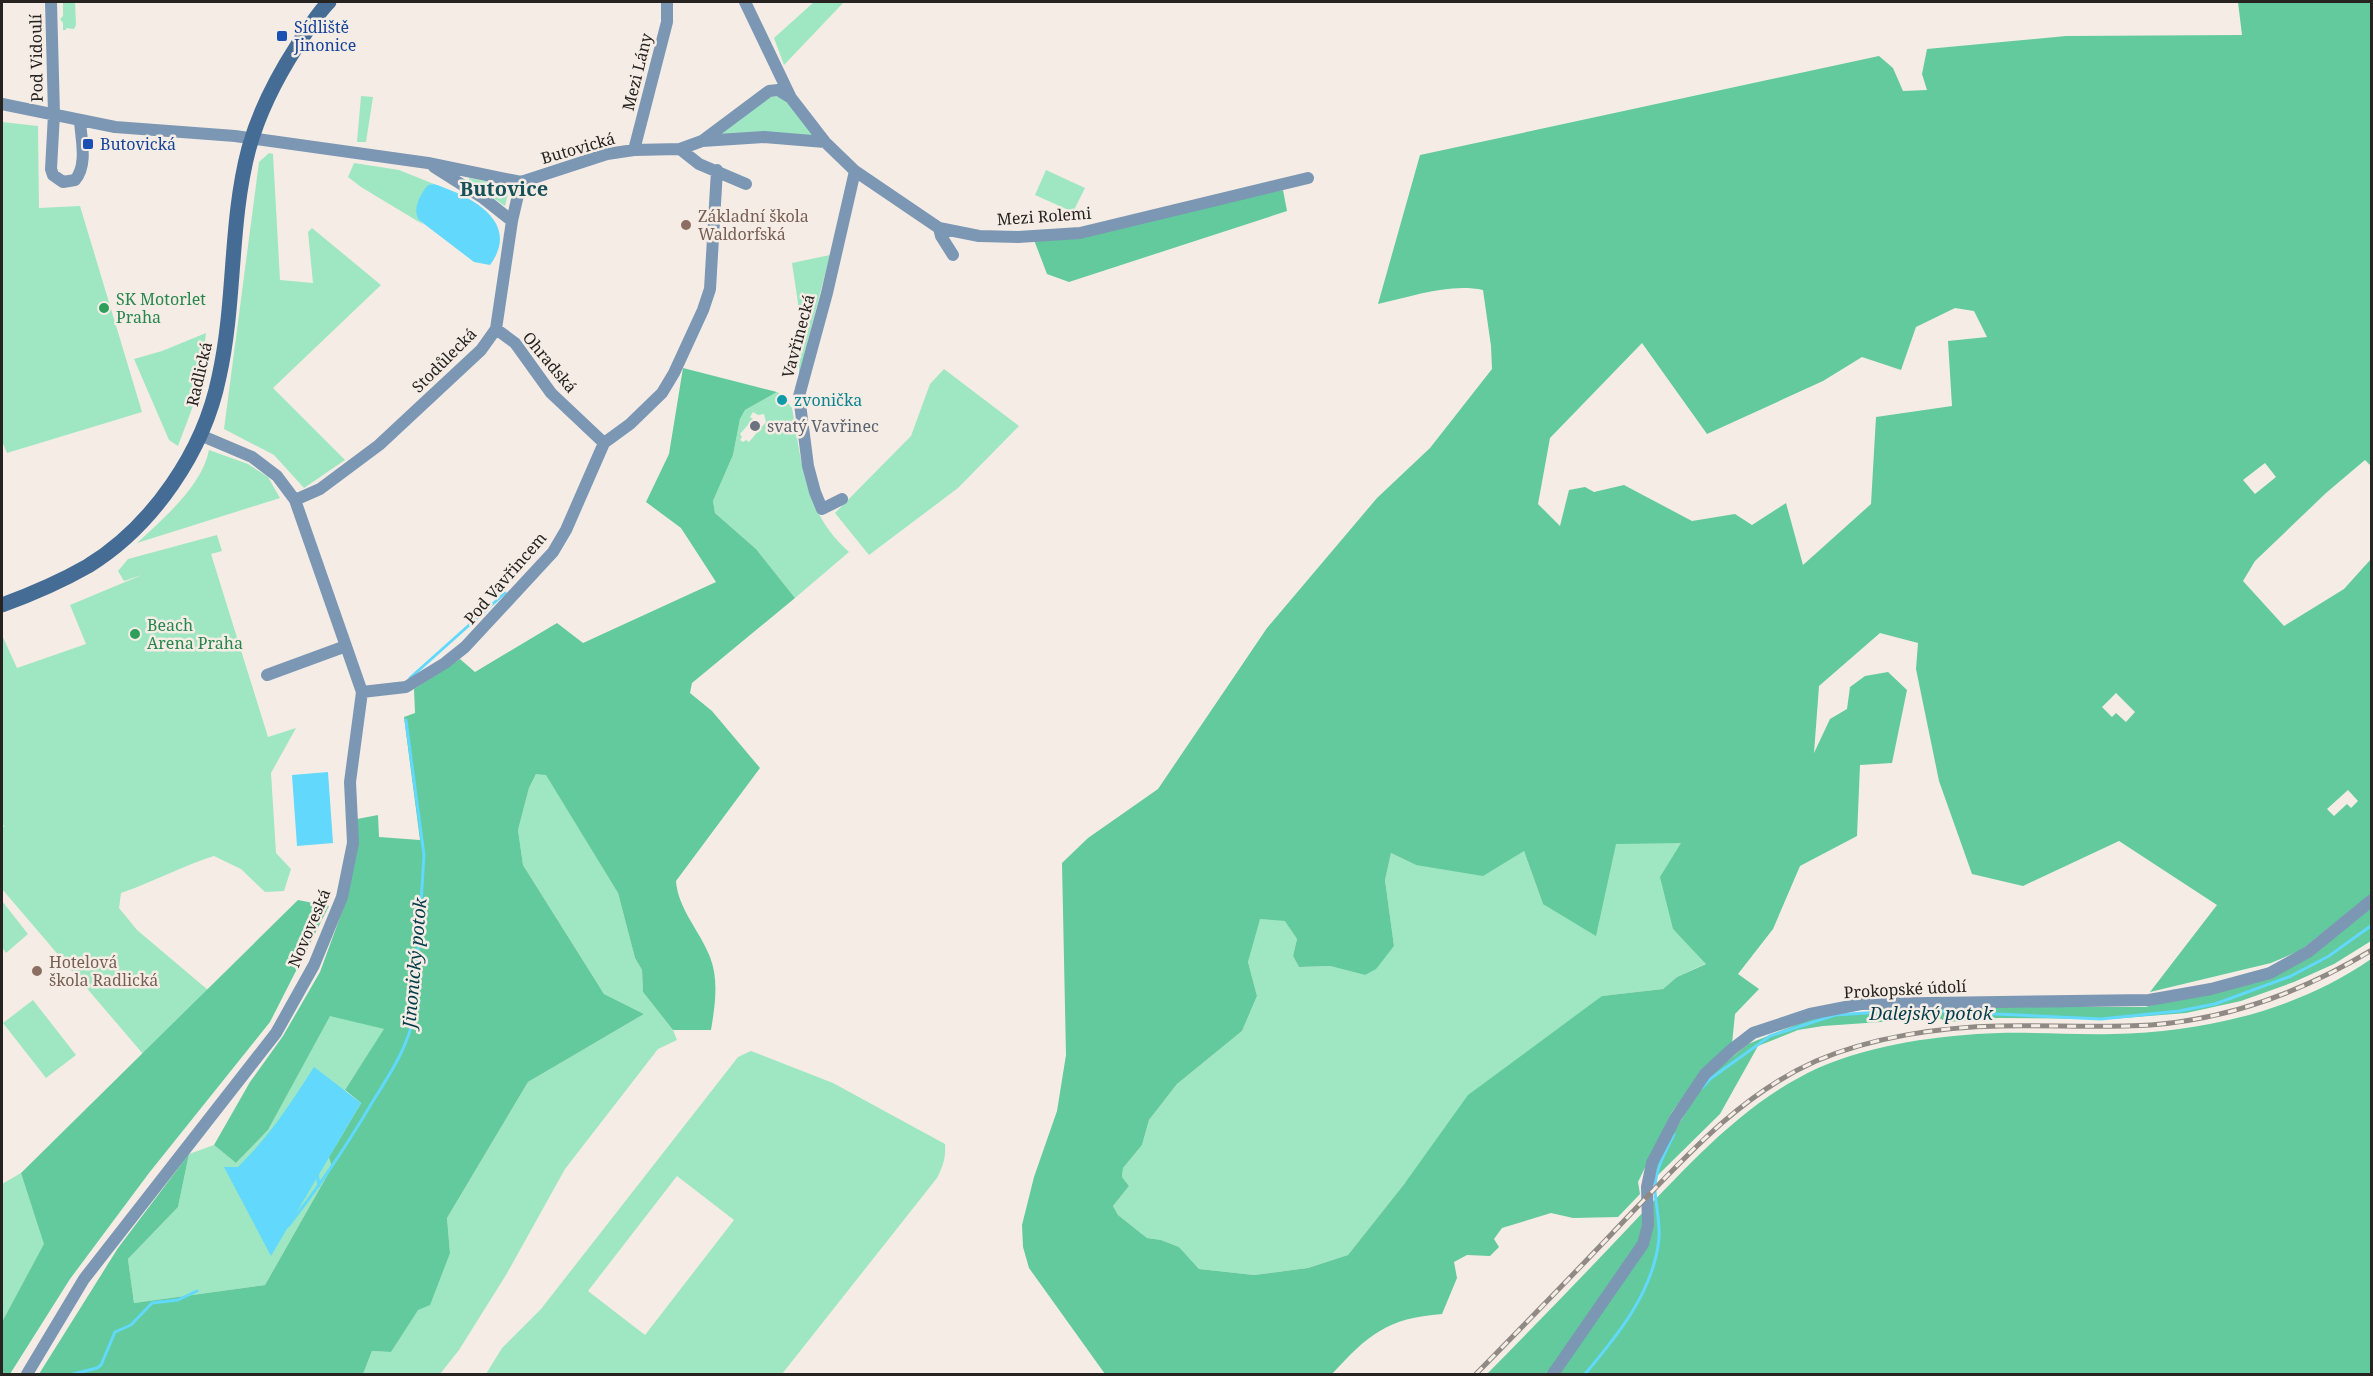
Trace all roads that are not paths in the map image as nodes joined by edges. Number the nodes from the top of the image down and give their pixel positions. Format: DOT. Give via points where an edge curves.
graph roads {
  1 [pos="51,2"];
  2 [pos="329,2"];
  3 [pos="667,2"];
  4 [pos="745,2"];
  5 [pos="791,98"];
  6 [pos="2,104"];
  7 [pos="54,114"];
  8 [pos="80,121"];
  9 [pos="252,139"];
  10 [pos="702,141"];
  11 [pos="825,142"];
  12 [pos="680,149"];
  13 [pos="634,150"];
  14 [pos="428,163"];
  15 [pos="717,170"];
  16 [pos="855,171"];
  17 [pos="1308,178"];
  18 [pos="521,182"];
  19 [pos="746,184"];
  20 [pos="512,221"];
  21 [pos="939,228"];
  22 [pos="953,255"];
  23 [pos="496,329"];
  24 [pos="200,435"];
  25 [pos="604,443"];
  26 [pos="842,499"];
  27 [pos="295,500"];
  28 [pos="2,605"];
  29 [pos="346,646"];
  30 [pos="267,675"];
  31 [pos="362,692"];
  32 [pos="2372,900"];
  33 [pos="27,1374"];
  34 [pos="1553,1374"];
  1 -- 7 [label="street, Pod Vidoulí"];
  2 -- 9 [label="main road, Radlická" via="287,61"];
  3 -- 13 [label="street, Mezi Lány" via="667,22"];
  4 -- 5 [label="street, Mezi Rolemi"];
  5 -- 10 [label="street, Butovická" via="778,90 769,92"];
  5 -- 11 [label="street, Mezi Rolemi"];
  6 -- 7 [label="street"];
  7 -- 8 [label="street"];
  7 -- 8 [label="street" via="51,169 63,182 75,180 80,172"];
  8 -- 9 [label="street"];
  9 -- 14 [label="street"];
  9 -- 24 [label="main road, Radlická" via="239,202 223,357 215,395"];
  10 -- 11 [label="street" via="764,137"];
  10 -- 12 [label="street, Butovická"];
  11 -- 16 [label="street, Mezi Rolemi"];
  12 -- 13 [label="street, Butovická"];
  12 -- 15 [label="street" via="699,164"];
  13 -- 18 [label="street, Butovická" via="584,160"];
  14 -- 18 [label="street"];
  14 -- 20 [label="street"];
  15 -- 19 [label="street"];
  15 -- 25 [label="street" via="712,276 703,310 662,393"];
  16 -- 21 [label="street, Mezi Rolemi"];
  16 -- 26 [label="street, Vavřinecká" via="799,396 808,466 822,509"];
  17 -- 21 [label="street, Mezi Rolemi" via="1080,233 979,236"];
  18 -- 20 [label="street, Stodůlecká"];
  20 -- 23 [label="street, Stodůlecká"];
  21 -- 22 [label="street"];
  23 -- 25 [label="street, Ohradská" via="515,343 551,393"];
  23 -- 27 [label="street, Stodůlecká" via="481,350 379,445 320,489"];
  24 -- 27 [label="street, Novoveská" via="252,457 277,476"];
  24 -- 28 [label="main road, Radlická" via="161,499 133,530 64,579"];
  25 -- 31 [label="street, Pod Vavřincem" via="553,552 465,647 406,687"];
  27 -- 29 [label="street, Novoveská"];
  29 -- 30 [label="street"];
  29 -- 31 [label="street, Novoveská"];
  31 -- 33 [label="street, Novoveská" via="350,782 353,843 342,897 314,965 276,1033 84,1280"];
  32 -- 34 [label="street, Prokopské údolí" via="2308,952 2270,973 2211,989 2149,1000 1861,1004 1810,1014 1753,1033 1705,1074 1676,1117 1652,1163 1643,1244"];
}
